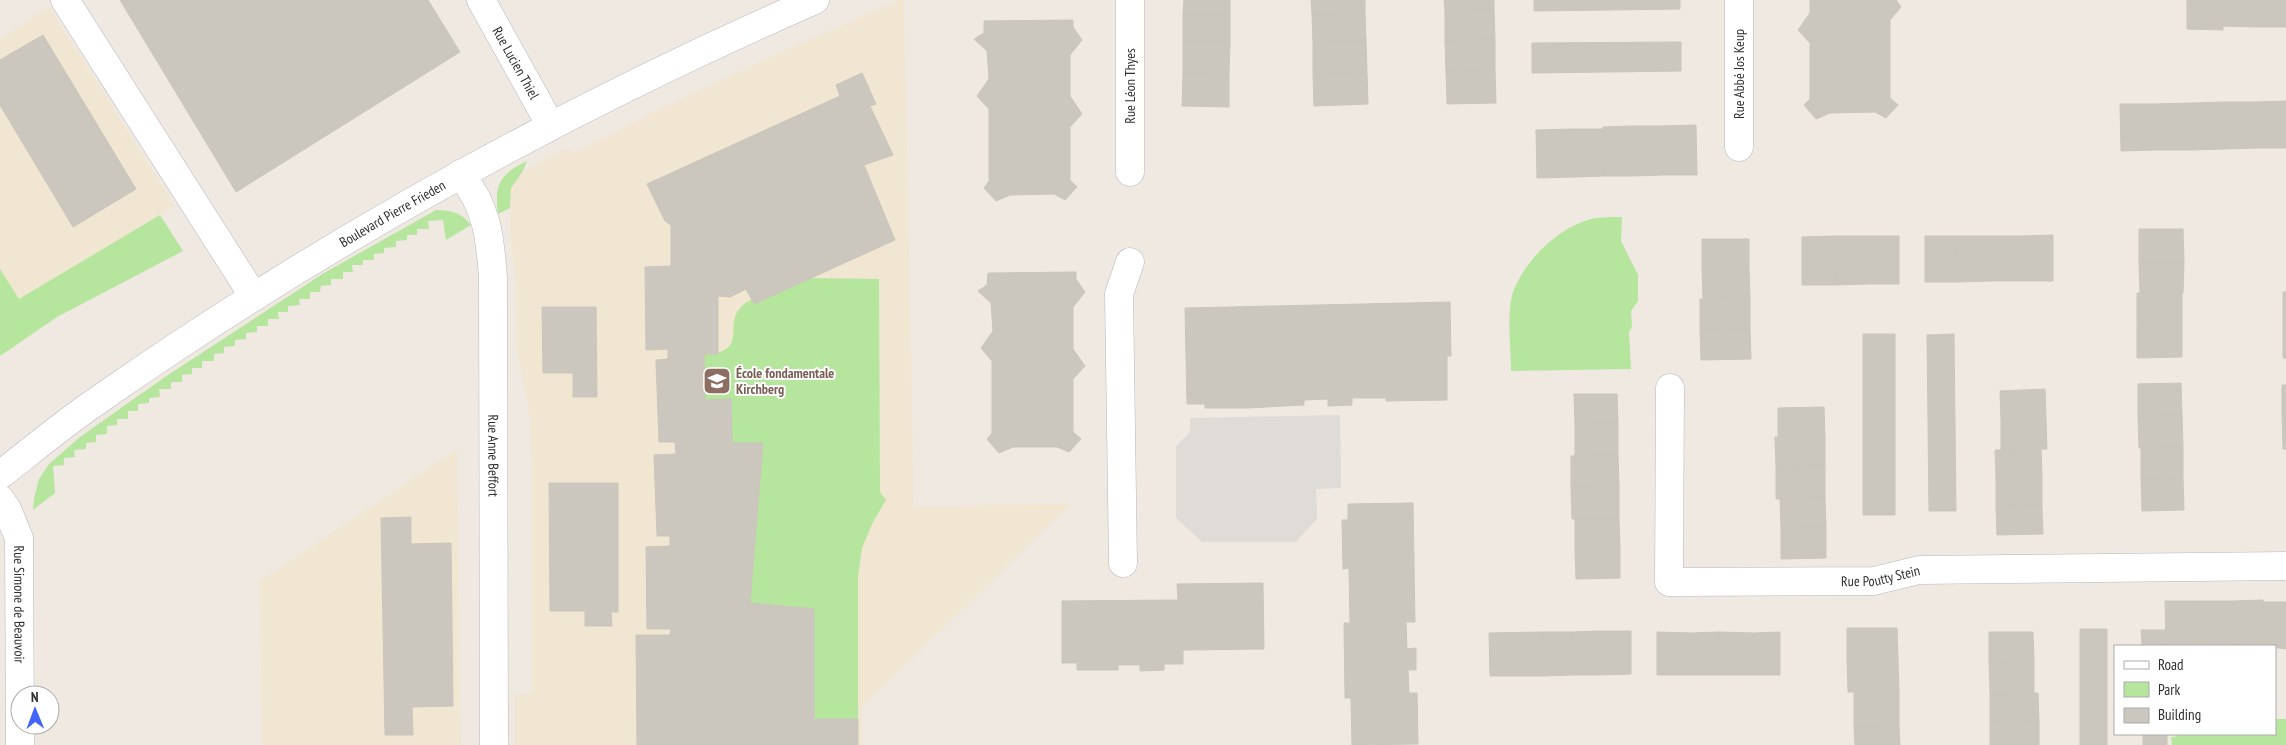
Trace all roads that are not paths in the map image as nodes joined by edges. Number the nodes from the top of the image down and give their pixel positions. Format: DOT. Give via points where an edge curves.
graph roads {
  1 [pos="65,0"];
  2 [pos="481,0"];
  3 [pos="815,0"];
  4 [pos="1130,0"];
  5 [pos="1739,0"];
  6 [pos="551,126"];
  7 [pos="1739,147"];
  8 [pos="1130,172"];
  9 [pos="460,174"];
  10 [pos="1130,262"];
  11 [pos="254,297"];
  12 [pos="1670,388"];
  13 [pos="0,475"];
  14 [pos="0,499"];
  15 [pos="1123,563"];
  16 [pos="2286,566"];
  17 [pos="20,745"];
  18 [pos="494,745"];
  1 -- 11 [label="street"];
  2 -- 6 [label="street, Rue Lucien Thiel"];
  3 -- 6 [label="street, Boulevard Pierre Frieden" via="731,37"];
  4 -- 8 [label="street, Rue Léon Thyes"];
  5 -- 7 [label="street, Rue Abbé Jos Keup"];
  6 -- 9 [label="street, Boulevard Pierre Frieden"];
  9 -- 11 [label="street, Boulevard Pierre Frieden"];
  9 -- 18 [label="street, Rue Anne Beffort" via="473,189 484,216 490,237 493,277"];
  10 -- 15 [label="street" via="1119,294"];
  11 -- 13 [label="street, Boulevard Pierre Frieden" via="93,403"];
  12 -- 16 [label="street, Rue Poutty Stein" via="1669,582 1874,581 1919,570"];
  14 -- 17 [label="street, Rue Simone de Beauvoir" via="19,538"];
}
